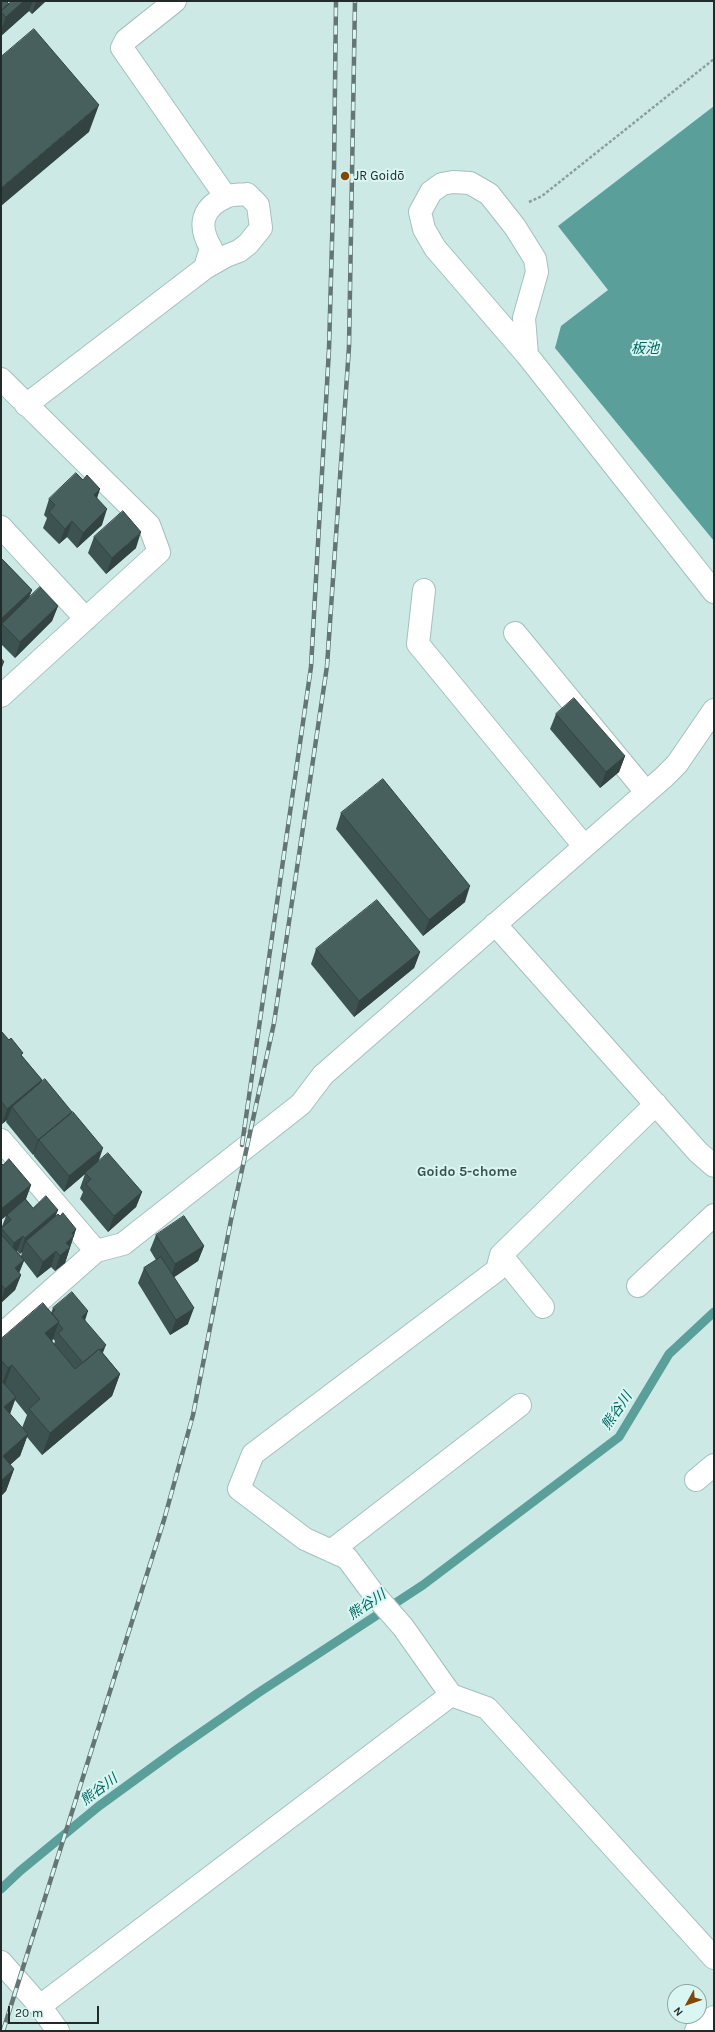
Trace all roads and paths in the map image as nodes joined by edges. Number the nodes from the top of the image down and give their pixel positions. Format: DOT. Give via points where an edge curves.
graph roads {
  1 [pos="175,1"];
  2 [pos="714,59"];
  3 [pos="542,196"];
  4 [pos="226,197"];
  5 [pos="205,268"];
  6 [pos="527,355"];
  7 [pos="1,379"];
  8 [pos="26,405"];
  9 [pos="1,528"];
  10 [pos="424,590"];
  11 [pos="714,592"];
  12 [pos="86,619"];
  13 [pos="515,633"];
  14 [pos="1,696"];
  15 [pos="714,710"];
  16 [pos="646,792"];
  17 [pos="584,846"];
  18 [pos="495,924"];
  19 [pos="656,1104"];
  20 [pos="1,1140"];
  21 [pos="714,1166"];
  22 [pos="714,1215"];
  23 [pos="96,1251"];
  24 [pos="501,1255"];
  25 [pos="638,1286"];
  26 [pos="543,1307"];
  27 [pos="1,1335"];
  28 [pos="520,1405"];
  29 [pos="714,1465"];
  30 [pos="696,1480"];
  31 [pos="331,1551"];
  32 [pos="451,1695"];
  33 [pos="714,1958"];
  34 [pos="1,1962"];
  35 [pos="40,2006"];
  36 [pos="714,2017"];
  37 [pos="58,2031"];
  38 [pos="696,2031"];
  1 -- 4 [label="street" via="126,40 122,48"];
  2 -- 3 [label="path"];
  4 -- 5 [label="street" via="211,208 202,226 211,248"];
  4 -- 5 [label="street" via="247,194 258,205 261,228 239,251"];
  5 -- 8 [label="street"];
  6 -- 6 [label="street" via="435,248 424,229 420,212 431,192 442,184 470,183 488,194 515,227 535,259 537,272 524,318"];
  6 -- 11 [label="street"];
  7 -- 8 [label="street"];
  8 -- 12 [label="street" via="149,525 159,552"];
  9 -- 12 [label="street"];
  10 -- 17 [label="street" via="418,644"];
  12 -- 14 [label="street"];
  13 -- 16 [label="street"];
  15 -- 16 [label="street" via="677,764"];
  16 -- 17 [label="street"];
  17 -- 18 [label="street"];
  18 -- 19 [label="street"];
  18 -- 23 [label="street" via="323,1075 301,1104 122,1244"];
  19 -- 21 [label="street"];
  19 -- 24 [label="street"];
  20 -- 23 [label="street"];
  22 -- 25 [label="street"];
  23 -- 27 [label="street"];
  24 -- 26 [label="street"];
  24 -- 31 [label="street" via="497,1270 253,1454 239,1488 305,1539"];
  28 -- 31 [label="street"];
  29 -- 30 [label="street"];
  31 -- 32 [label="street" via="347,1558 373,1593 403,1626"];
  32 -- 33 [label="street" via="487,1708"];
  32 -- 35 [label="street"];
  34 -- 35 [label="street"];
  35 -- 37 [label="street"];
  36 -- 38 [label="street"];
}
